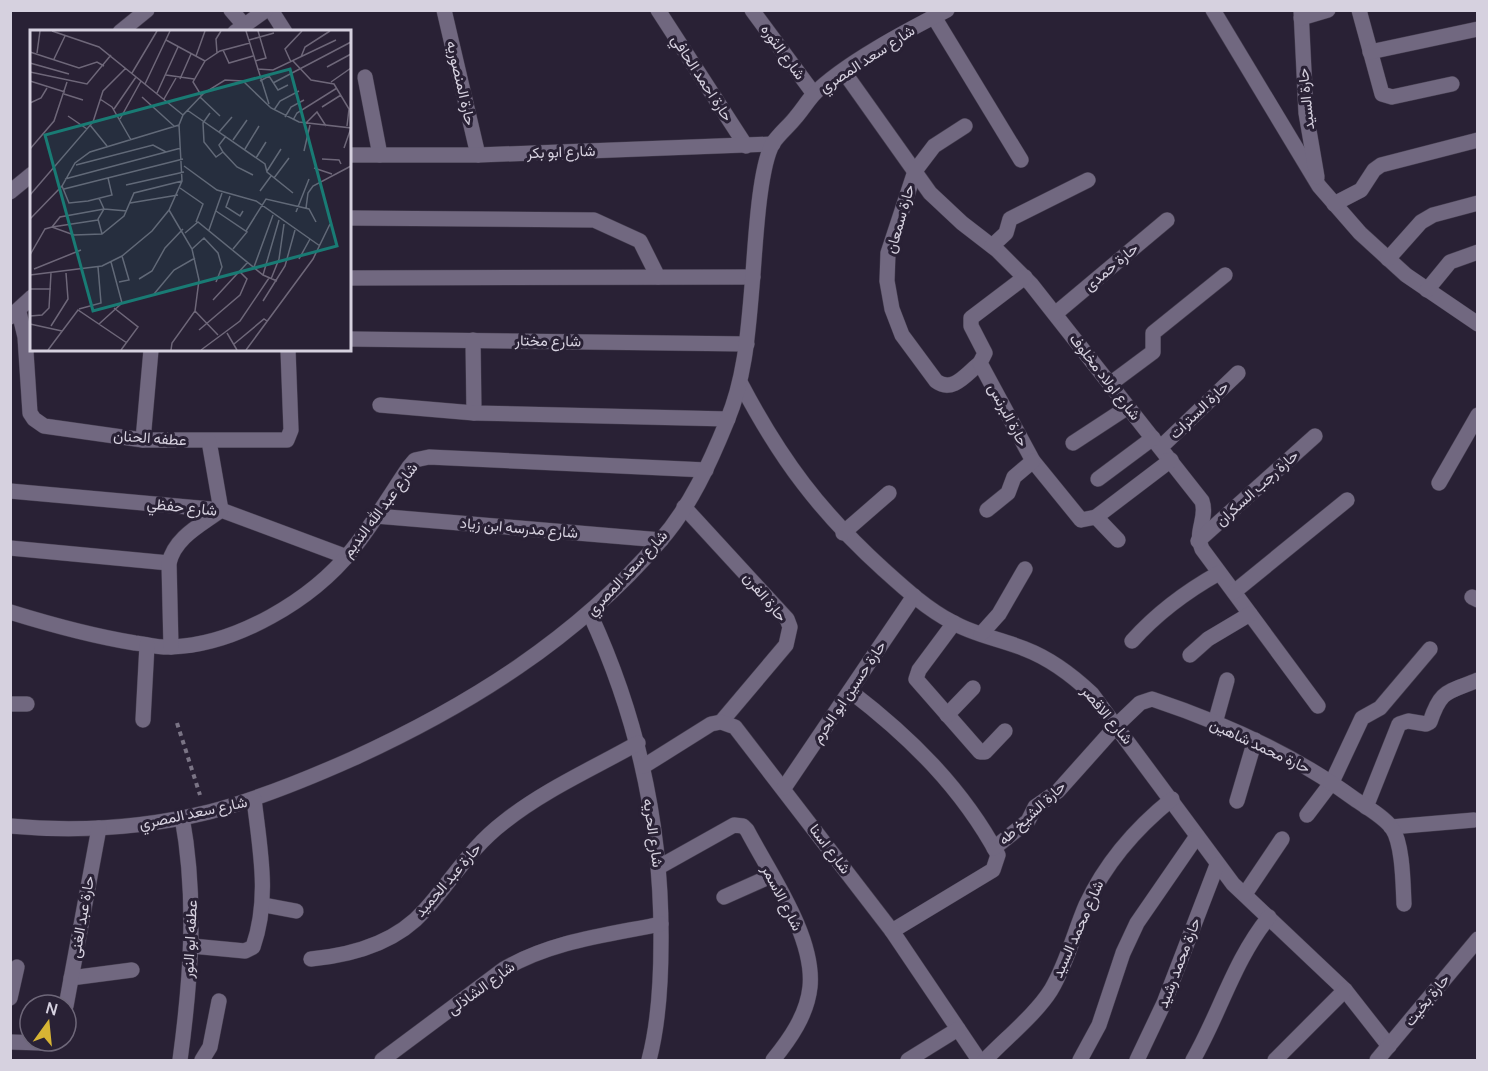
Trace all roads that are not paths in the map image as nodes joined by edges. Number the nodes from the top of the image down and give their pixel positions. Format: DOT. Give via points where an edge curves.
graph roads {
  1 [pos="147,10"];
  2 [pos="231,10"];
  3 [pos="266,10"];
  4 [pos="271,10"];
  5 [pos="658,10"];
  6 [pos="752,10"];
  7 [pos="1213,10"];
  8 [pos="1328,10"];
  9 [pos="1359,10"];
  10 [pos="942,13"];
  11 [pos="448,14"];
  12 [pos="1301,14"];
  13 [pos="239,28"];
  14 [pos="1478,29"];
  15 [pos="122,30"];
  16 [pos="284,30"];
  17 [pos="1370,52"];
  18 [pos="843,72"];
  19 [pos="365,77"];
  20 [pos="1452,84"];
  21 [pos="814,94"];
  22 [pos="965,126"];
  23 [pos="1478,140"];
  24 [pos="773,144"];
  25 [pos="746,146"];
  26 [pos="351,155"];
  27 [pos="380,155"];
  28 [pos="478,155"];
  29 [pos="1021,160"];
  30 [pos="915,171"];
  31 [pos="30,176"];
  32 [pos="1088,180"];
  33 [pos="1319,186"];
  34 [pos="10,192"];
  35 [pos="1478,203"];
  36 [pos="1334,204"];
  37 [pos="351,218"];
  38 [pos="1167,220"];
  39 [pos="992,246"];
  40 [pos="1478,252"];
  41 [pos="1388,259"];
  42 [pos="1225,275"];
  43 [pos="658,277"];
  44 [pos="753,277"];
  45 [pos="1025,277"];
  46 [pos="351,278"];
  47 [pos="1427,290"];
  48 [pos="30,299"];
  49 [pos="15,314"];
  50 [pos="1055,315"];
  51 [pos="1478,324"];
  52 [pos="28,337"];
  53 [pos="351,339"];
  54 [pos="473,340"];
  55 [pos="747,344"];
  56 [pos="151,351"];
  57 [pos="288,351"];
  58 [pos="980,363"];
  59 [pos="1238,373"];
  60 [pos="741,384"];
  61 [pos="1110,384"];
  62 [pos="380,405"];
  63 [pos="1128,407"];
  64 [pos="474,413"];
  65 [pos="1478,415"];
  66 [pos="728,418"];
  67 [pos="1315,436"];
  68 [pos="143,440"];
  69 [pos="209,441"];
  70 [pos="1073,443"];
  71 [pos="1157,443"];
  72 [pos="1171,460"];
  73 [pos="1034,461"];
  74 [pos="706,470"];
  75 [pos="1098,479"];
  76 [pos="1439,483"];
  77 [pos="10,491"];
  78 [pos="889,493"];
  79 [pos="1347,500"];
  80 [pos="684,507"];
  81 [pos="221,510"];
  82 [pos="987,510"];
  83 [pos="376,516"];
  84 [pos="1096,518"];
  85 [pos="843,533"];
  86 [pos="661,540"];
  87 [pos="1118,540"];
  88 [pos="1198,541"];
  89 [pos="10,548"];
  90 [pos="346,556"];
  91 [pos="169,562"];
  92 [pos="1025,569"];
  93 [pos="1219,573"];
  94 [pos="1234,592"];
  95 [pos="914,596"];
  96 [pos="10,612"];
  97 [pos="590,614"];
  98 [pos="1250,614"];
  99 [pos="954,623"];
  100 [pos="981,634"];
  101 [pos="1132,641"];
  102 [pos="147,645"];
  103 [pos="171,647"];
  104 [pos="1430,649"];
  105 [pos="1190,655"];
  106 [pos="1227,680"];
  107 [pos="1478,680"];
  108 [pos="973,688"];
  109 [pos="850,691"];
  110 [pos="10,704"];
  111 [pos="27,704"];
  112 [pos="1318,706"];
  113 [pos="947,715"];
  114 [pos="142,720"];
  115 [pos="721,722"];
  116 [pos="1215,723"];
  117 [pos="1117,725"];
  118 [pos="1005,731"];
  119 [pos="1255,740"];
  120 [pos="638,743"];
  121 [pos="644,766"];
  122 [pos="1332,782"];
  123 [pos="784,788"];
  124 [pos="1172,798"];
  125 [pos="254,800"];
  126 [pos="1237,801"];
  127 [pos="1366,807"];
  128 [pos="1307,815"];
  129 [pos="182,817"];
  130 [pos="1474,820"];
  131 [pos="10,826"];
  132 [pos="1391,827"];
  133 [pos="99,828"];
  134 [pos="1197,836"];
  135 [pos="1282,839"];
  136 [pos="994,848"];
  137 [pos="1218,865"];
  138 [pos="659,867"];
  139 [pos="771,876"];
  140 [pos="1245,894"];
  141 [pos="724,897"];
  142 [pos="1404,904"];
  143 [pos="264,905"];
  144 [pos="296,911"];
  145 [pos="1269,917"];
  146 [pos="661,924"];
  147 [pos="892,931"];
  148 [pos="1478,939"];
  149 [pos="192,946"];
  150 [pos="311,958"];
  151 [pos="17,967"];
  152 [pos="132,970"];
  153 [pos="71,978"];
  154 [pos="1345,990"];
  155 [pos="68,993"];
  156 [pos="10,998"];
  157 [pos="219,1001"];
  158 [pos="958,1029"];
  159 [pos="1389,1046"];
  160 [pos="180,1060"];
  161 [pos="202,1060"];
  162 [pos="382,1060"];
  163 [pos="649,1060"];
  164 [pos="773,1060"];
  165 [pos="908,1060"];
  166 [pos="979,1060"];
  167 [pos="985,1060"];
  168 [pos="1080,1060"];
  169 [pos="1137,1060"];
  170 [pos="1193,1060"];
  171 [pos="1275,1060"];
  172 [pos="1377,1060"];
  1 -- 15 [label="street"];
  2 -- 13 [label="street"];
  3 -- 13 [label="street"];
  4 -- 16 [label="street"];
  5 -- 25 [label="street, حارة احمد الحافي"];
  6 -- 21 [label="street, شارع الثوره"];
  7 -- 33 [label="street"];
  8 -- 12 [label="street"];
  9 -- 17 [label="street"];
  10 -- 18 [label="street, شارع سعد المصري"];
  10 -- 29 [label="street"];
  11 -- 28 [label="street, حارة المنصوريه"];
  12 -- 33 [label="street, حارة السيد" via="1306,113"];
  14 -- 17 [label="street"];
  17 -- 20 [label="street" via="1379,90 1386,96"];
  18 -- 21 [label="street, شارع سعد المصري"];
  18 -- 30 [label="street, شارع اولاد مخلوف"];
  19 -- 27 [label="street"];
  21 -- 24 [label="street, شارع سعد المصري"];
  22 -- 30 [label="street" via="934,146"];
  23 -- 36 [label="street" via="1381,165 1361,190"];
  24 -- 25 [label="street, شارع ابو بكر"];
  24 -- 44 [label="street, شارع سعد المصري" via="762,183"];
  25 -- 28 [label="street, شارع ابو بكر"];
  26 -- 27 [label="street, شارع ابو بكر"];
  27 -- 28 [label="street, شارع ابو بكر"];
  30 -- 39 [label="street, شارع اولاد مخلوف" via="930,193"];
  30 -- 58 [label="street, حارة سمعان" via="888,253 892,309 902,335 941,385 954,385"];
  31 -- 34 [label="street"];
  32 -- 39 [label="street" via="1010,219 1006,233"];
  33 -- 36 [label="street"];
  35 -- 41 [label="street" via="1421,222"];
  36 -- 41 [label="street"];
  37 -- 43 [label="street" via="594,220 640,241"];
  38 -- 50 [label="street, حارة حمدى"];
  39 -- 45 [label="street, شارع اولاد مخلوف"];
  40 -- 47 [label="street" via="1450,262"];
  41 -- 47 [label="street"];
  42 -- 61 [label="street" via="1154,333 1153,352"];
  43 -- 44 [label="street"];
  43 -- 46 [label="street"];
  44 -- 55 [label="street, شارع سعد المصري"];
  45 -- 50 [label="street, شارع اولاد مخلوف"];
  45 -- 58 [label="street, حارة البرنس" via="971,318 985,353"];
  47 -- 51 [label="street"];
  48 -- 49 [label="street"];
  49 -- 52 [label="street, عطفه الحنان"];
  50 -- 61 [label="street, شارع اولاد مخلوف"];
  52 -- 68 [label="street, عطفه الحنان" via="30,413 38,423"];
  53 -- 54 [label="street, شارع مختار"];
  54 -- 55 [label="street, شارع مختار"];
  54 -- 64 [label="street"];
  55 -- 60 [label="street, شارع سعد المصري"];
  56 -- 68 [label="street"];
  57 -- 69 [label="street, عطفه الحنان" via="291,436 282,441"];
  58 -- 73 [label="street, حارة البرنس"];
  59 -- 71 [label="street, حارة السترات"];
  60 -- 66 [label="street, شارع سعد المصري"];
  60 -- 85 [label="street, شارع الاقصر" via="769,438 804,488"];
  61 -- 63 [label="street, شارع اولاد مخلوف"];
  62 -- 64 [label="street"];
  63 -- 70 [label="street"];
  63 -- 71 [label="street, شارع اولاد مخلوف"];
  64 -- 66 [label="street"];
  65 -- 76 [label="street"];
  66 -- 74 [label="street, شارع سعد المصري"];
  67 -- 88 [label="street, حارة رجب السكران"];
  68 -- 69 [label="street, عطفه الحنان"];
  69 -- 81 [label="street"];
  71 -- 72 [label="street, شارع اولاد مخلوف"];
  71 -- 75 [label="street, حارة السترات"];
  72 -- 84 [label="street"];
  72 -- 88 [label="street, شارع اولاد مخلوف" via="1202,501 1204,517"];
  73 -- 82 [label="street" via="1014,477 1008,494"];
  73 -- 84 [label="street, حارة البرنس" via="1081,520"];
  74 -- 80 [label="street, شارع سعد المصري"];
  74 -- 83 [label="street, شارع عبد الله النديم" via="429,457 415,460"];
  77 -- 81 [label="street, شارع حفظي"];
  78 -- 85 [label="street"];
  79 -- 94 [label="street"];
  80 -- 86 [label="street, شارع سعد المصري"];
  80 -- 115 [label="street, حارة الفرن" via="787,619 790,627 786,645"];
  81 -- 90 [label="street, شارع حفظي"];
  81 -- 91 [label="street" via="176,543"];
  83 -- 86 [label="street, شارع مدرسه ابن زياد"];
  83 -- 90 [label="street, شارع عبد الله النديم"];
  84 -- 87 [label="street, حارة البرنس"];
  85 -- 95 [label="street, شارع الاقصر"];
  86 -- 97 [label="street, شارع سعد المصري"];
  88 -- 93 [label="street"];
  89 -- 91 [label="street"];
  90 -- 103 [label="street, شارع عبد الله النديم" via="290,606 252,626 213,640"];
  91 -- 103 [label="street"];
  92 -- 100 [label="street" via="999,614"];
  93 -- 94 [label="street"];
  93 -- 101 [label="street" via="1157,613"];
  94 -- 98 [label="street"];
  95 -- 99 [label="street, شارع الاقصر"];
  95 -- 109 [label="street, حارة حسين ابو الحرم"];
  96 -- 102 [label="street, شارع عبد الله النديم" via="59,628"];
  97 -- 120 [label="street, شارع الحريه" via="625,699"];
  97 -- 125 [label="street, شارع سعد المصري" via="527,662 458,705 387,743"];
  98 -- 105 [label="street" via="1208,639"];
  98 -- 112 [label="street"];
  99 -- 100 [label="street, شارع الاقصر"];
  99 -- 113 [label="street" via="916,674 918,683"];
  100 -- 117 [label="street, شارع الاقصر" via="1041,656 1072,675"];
  102 -- 103 [label="street, شارع عبد الله النديم"];
  102 -- 114 [label="street"];
  104 -- 122 [label="street" via="1380,708 1362,718"];
  106 -- 116 [label="street"];
  107 -- 127 [label="street" via="1442,694 1430,722 1399,724"];
  108 -- 113 [label="street"];
  109 -- 123 [label="street, حارة حسين ابو الحرم"];
  109 -- 136 [label="street" via="893,724 931,761"];
  110 -- 111 [label="street"];
  113 -- 118 [label="street" via="980,752 985,752"];
  115 -- 121 [label="street" via="711,724"];
  115 -- 123 [label="street, شارع اسنا" via="735,727"];
  116 -- 117 [label="street, حارة محمد شاهين" via="1152,699 1140,704"];
  116 -- 119 [label="street, حارة محمد شاهين"];
  117 -- 124 [label="street, شارع الاقصر"];
  117 -- 136 [label="street, حارة الشيخ طه" via="1058,791 1035,807 1028,821"];
  119 -- 122 [label="street, حارة محمد شاهين"];
  119 -- 126 [label="street"];
  120 -- 121 [label="street, شارع الحريه"];
  120 -- 150 [label="street, حارة عبد الحميد" via="506,820 461,862 424,912 399,932 352,953"];
  121 -- 138 [label="street, شارع الحريه"];
  122 -- 127 [label="street, حارة محمد شاهين"];
  122 -- 128 [label="street"];
  123 -- 147 [label="street, شارع اسنا"];
  124 -- 134 [label="street, شارع الاقصر"];
  124 -- 167 [label="street, شارع محمد السيد" via="1114,857 1086,905 1049,992"];
  125 -- 129 [label="street, شارع سعد المصري"];
  125 -- 143 [label="street"];
  127 -- 132 [label="street, حارة محمد شاهين"];
  129 -- 133 [label="street, شارع سعد المصري"];
  129 -- 149 [label="street, عطفه ابو النور" via="190,860"];
  130 -- 132 [label="street"];
  131 -- 133 [label="street, شارع سعد المصري" via="50,830"];
  132 -- 142 [label="street" via="1396,836"];
  133 -- 153 [label="street, حارة عبد الغنى"];
  134 -- 137 [label="street, شارع الاقصر"];
  134 -- 168 [label="street" via="1137,923 1099,1025"];
  135 -- 140 [label="street"];
  136 -- 147 [label="street" via="998,855 993,870"];
  137 -- 140 [label="street, شارع الاقصر"];
  137 -- 169 [label="street, حارة محمد رشيد" via="1164,1003"];
  138 -- 139 [label="street, شارع الاسمر" via="739,825 747,830"];
  138 -- 146 [label="street, شارع الحريه"];
  139 -- 141 [label="street"];
  139 -- 164 [label="street, شارع الاسمر" via="798,928 808,957 810,987 802,1017"];
  140 -- 145 [label="street, شارع الاقصر"];
  143 -- 144 [label="street"];
  143 -- 149 [label="street" via="262,921 249,950"];
  145 -- 154 [label="street, شارع الاقصر"];
  145 -- 170 [label="street" via="1237,963"];
  146 -- 162 [label="street, شارع الشاذلى" via="549,947 524,958"];
  146 -- 163 [label="street, شارع الحريه" via="661,991"];
  147 -- 158 [label="street, شارع اسنا"];
  148 -- 159 [label="street, حارة بخيت"];
  149 -- 160 [label="street, عطفه ابو النور"];
  151 -- 156 [label="street"];
  152 -- 153 [label="street"];
  153 -- 155 [label="street, حارة عبد الغنى"];
  154 -- 159 [label="street, شارع الاقصر"];
  154 -- 171 [label="street"];
  157 -- 161 [label="street" via="210,1047"];
  158 -- 165 [label="street"];
  158 -- 166 [label="street, شارع اسنا"];
  159 -- 172 [label="street, حارة بخيت"];
}
